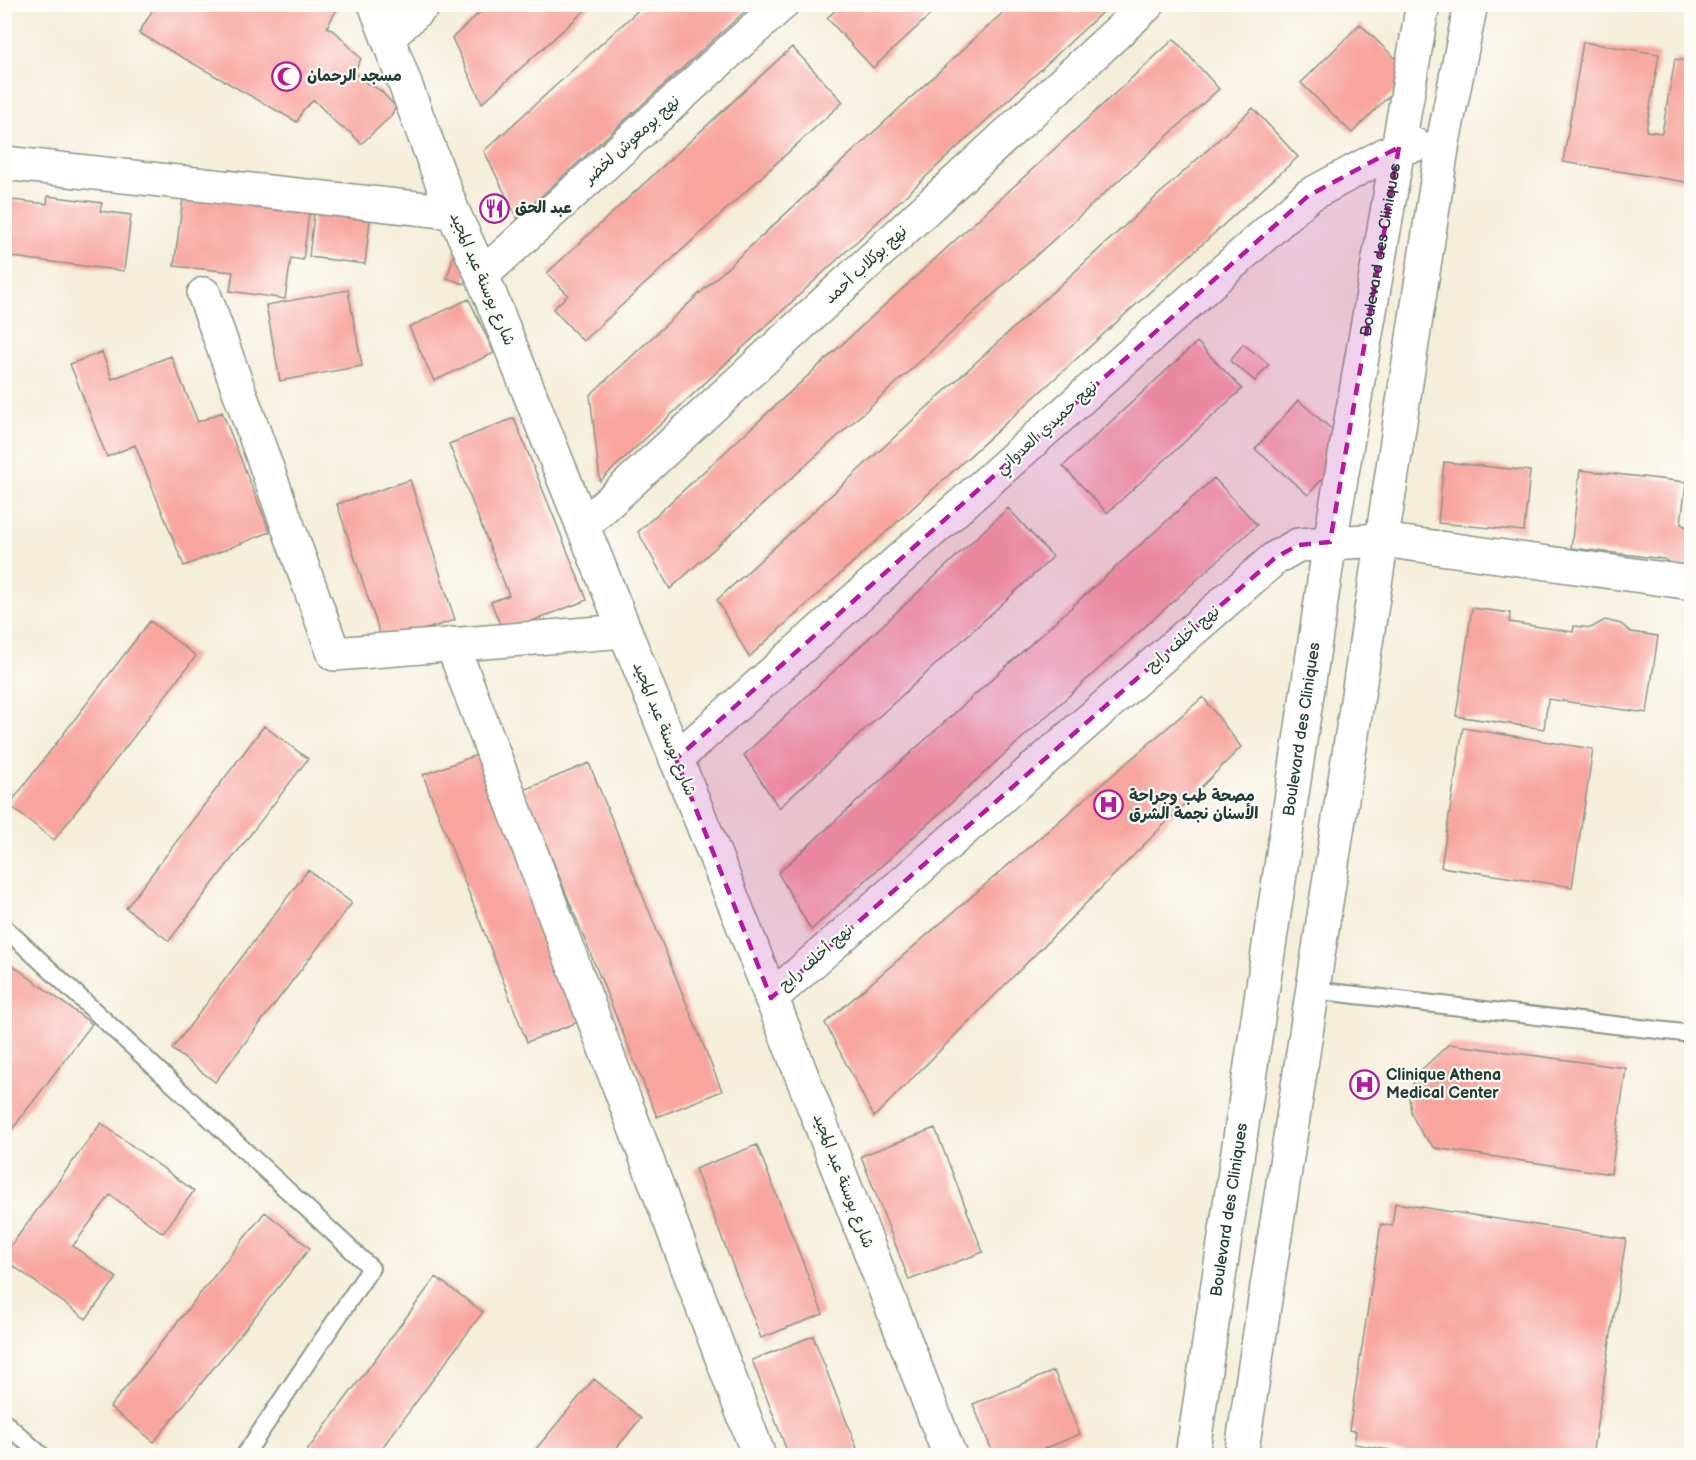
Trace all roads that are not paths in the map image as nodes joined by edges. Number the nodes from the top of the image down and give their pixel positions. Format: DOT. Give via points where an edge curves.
graph roads {
  1 [pos="375,4"];
  2 [pos="424,4"];
  3 [pos="782,4"];
  4 [pos="1148,4"];
  5 [pos="1423,4"];
  6 [pos="1471,4"];
  7 [pos="387,38"];
  8 [pos="1443,142"];
  9 [pos="1399,147"];
  10 [pos="4,163"];
  11 [pos="453,212"];
  12 [pos="482,275"];
  13 [pos="204,294"];
  14 [pos="583,526"];
  15 [pos="1382,540"];
  16 [pos="1330,542"];
  17 [pos="1692,583"];
  18 [pos="625,631"];
  19 [pos="452,644"];
  20 [pos="676,759"];
  21 [pos="4,927"];
  22 [pos="1313,990"];
  23 [pos="771,998"];
  24 [pos="1692,1034"];
  25 [pos="4,1422"];
  26 [pos="42,1455"];
  27 [pos="244,1455"];
  28 [pos="759,1455"];
  29 [pos="950,1455"];
  30 [pos="1192,1455"];
  31 [pos="1241,1455"];
  1 -- 7 [label="street, شارع بوسنة عبد المجيد"];
  2 -- 7 [label="street"];
  3 -- 12 [label="street, نهج بومعوش لخضر"];
  4 -- 14 [label="street, نهج بوكلاب أحمد"];
  5 -- 9 [label="street, Boulevard des Cliniques"];
  6 -- 8 [label="street"];
  7 -- 11 [label="street, شارع بوسنة عبد المجيد"];
  8 -- 9 [label="street, نهج حميدي العدواني"];
  8 -- 15 [label="street"];
  9 -- 16 [label="street, Boulevard des Cliniques"];
  9 -- 20 [label="street, نهج حميدي العدواني" via="1308,196"];
  10 -- 11 [label="street"];
  11 -- 12 [label="street, شارع بوسنة عبد المجيد"];
  12 -- 14 [label="street, شارع بوسنة عبد المجيد"];
  13 -- 19 [label="street" via="334,654"];
  14 -- 18 [label="street, شارع بوسنة عبد المجيد"];
  15 -- 16 [label="street, نهج أخلف رابح"];
  15 -- 17 [label="street, نهج أخلف رابح"];
  15 -- 22 [label="street"];
  16 -- 23 [label="street, نهج أخلف رابح" via="1298,545 1275,558"];
  16 -- 30 [label="street, Boulevard des Cliniques"];
  18 -- 19 [label="street"];
  18 -- 20 [label="street, شارع بوسنة عبد المجيد"];
  19 -- 28 [label="street"];
  20 -- 23 [label="street, شارع بوسنة عبد المجيد"];
  21 -- 27 [label="lane" via="371,1268"];
  22 -- 24 [label="lane"];
  22 -- 31 [label="street"];
  23 -- 29 [label="street, شارع بوسنة عبد المجيد"];
  25 -- 26 [label="lane"];
}
